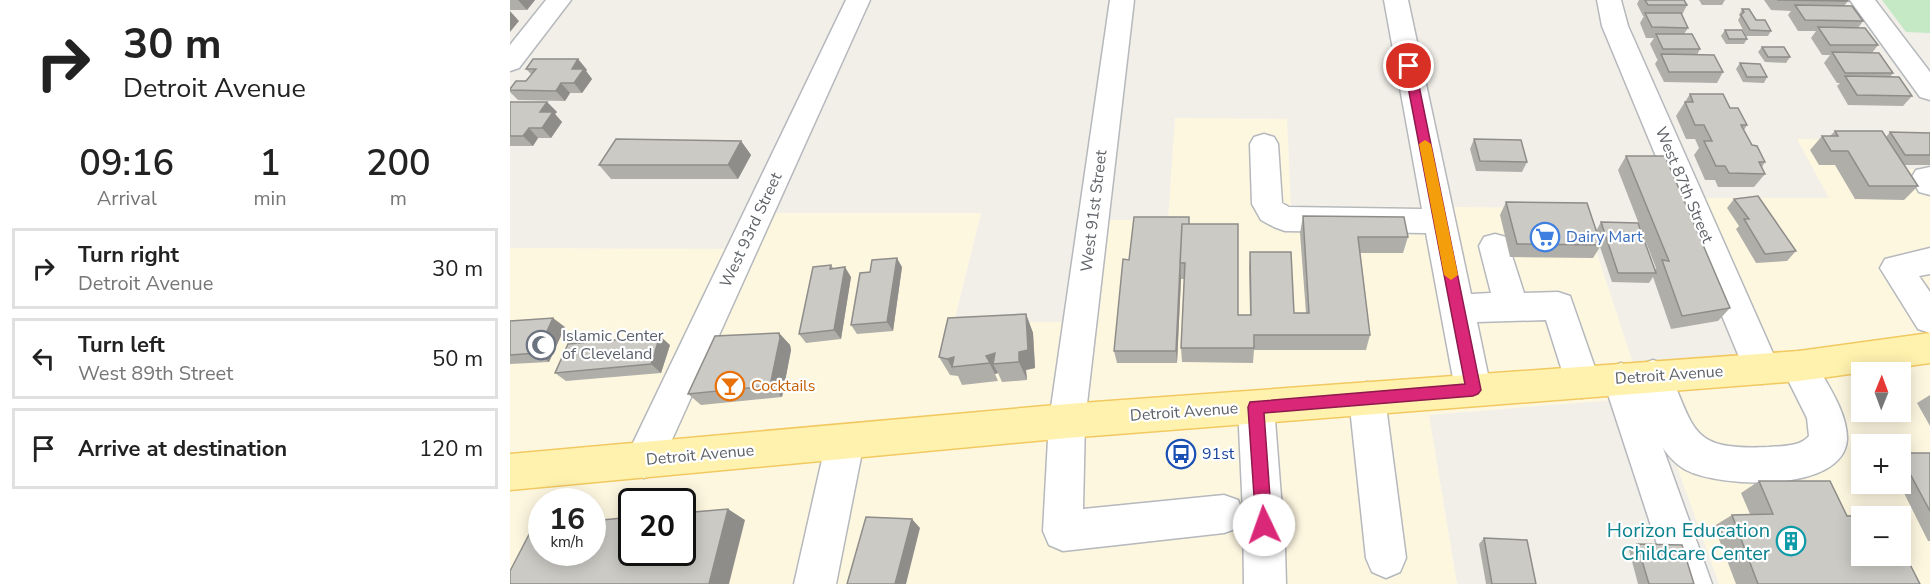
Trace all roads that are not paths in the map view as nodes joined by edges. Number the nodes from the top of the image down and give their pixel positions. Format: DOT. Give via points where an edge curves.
graph roads {
  1 [pos="559,0"];
  2 [pos="858,0"];
  3 [pos="1122,0"];
  4 [pos="1396,0"];
  5 [pos="1609,0"];
  6 [pos="1862,0"];
  7 [pos="510,62"];
  8 [pos="1930,91"];
  9 [pos="1264,144"];
  10 [pos="1930,178"];
  11 [pos="1930,184"];
  12 [pos="1440,220"];
  13 [pos="1495,246"];
  14 [pos="1930,261"];
  15 [pos="1511,307"];
  16 [pos="1458,308"];
  17 [pos="1930,319"];
  18 [pos="1930,348"];
  19 [pos="1799,366"];
  20 [pos="1762,369"];
  21 [pos="1637,378"];
  22 [pos="1582,382"];
  23 [pos="1473,390"];
  24 [pos="1367,398"];
  25 [pos="1256,407"];
  26 [pos="1067,421"];
  27 [pos="845,442"];
  28 [pos="645,460"];
  29 [pos="510,472"];
  30 [pos="1224,514"];
  31 [pos="1386,558"];
  32 [pos="815,584"];
  33 [pos="1265,584"];
  34 [pos="1690,584"];
  1 -- 7 [label="street"];
  2 -- 28 [label="street, West 93rd Street"];
  3 -- 26 [label="street, West 91st Street"];
  4 -- 12 [label="street"];
  5 -- 20 [label="street, West 87th Street" via="1615,26"];
  6 -- 8 [label="street"];
  9 -- 12 [label="street" via="1267,204 1285,219"];
  10 -- 11 [label="street" via="1926,178"];
  12 -- 16 [label="street"];
  13 -- 15 [label="street"];
  14 -- 17 [label="street" via="1896,268"];
  15 -- 16 [label="street"];
  15 -- 22 [label="street" via="1558,306"];
  16 -- 23 [label="street"];
  18 -- 19 [label="main road, Detroit Avenue"];
  19 -- 20 [label="main road, Detroit Avenue"];
  19 -- 21 [label="street" via="1825,417 1828,441 1818,454 1787,464 1744,466 1698,457 1678,439"];
  20 -- 21 [label="main road, Detroit Avenue"];
  21 -- 22 [label="main road, Detroit Avenue"];
  21 -- 34 [label="street"];
  22 -- 23 [label="main road, Detroit Avenue"];
  23 -- 24 [label="main road, Detroit Avenue"];
  24 -- 25 [label="main road, Detroit Avenue"];
  24 -- 31 [label="street"];
  25 -- 26 [label="main road, Detroit Avenue"];
  25 -- 33 [label="street"];
  26 -- 27 [label="main road, Detroit Avenue"];
  26 -- 30 [label="street, West 91st Street" via="1063,531"];
  27 -- 28 [label="main road, Detroit Avenue"];
  27 -- 32 [label="street"];
  28 -- 29 [label="main road, Detroit Avenue"];
}
